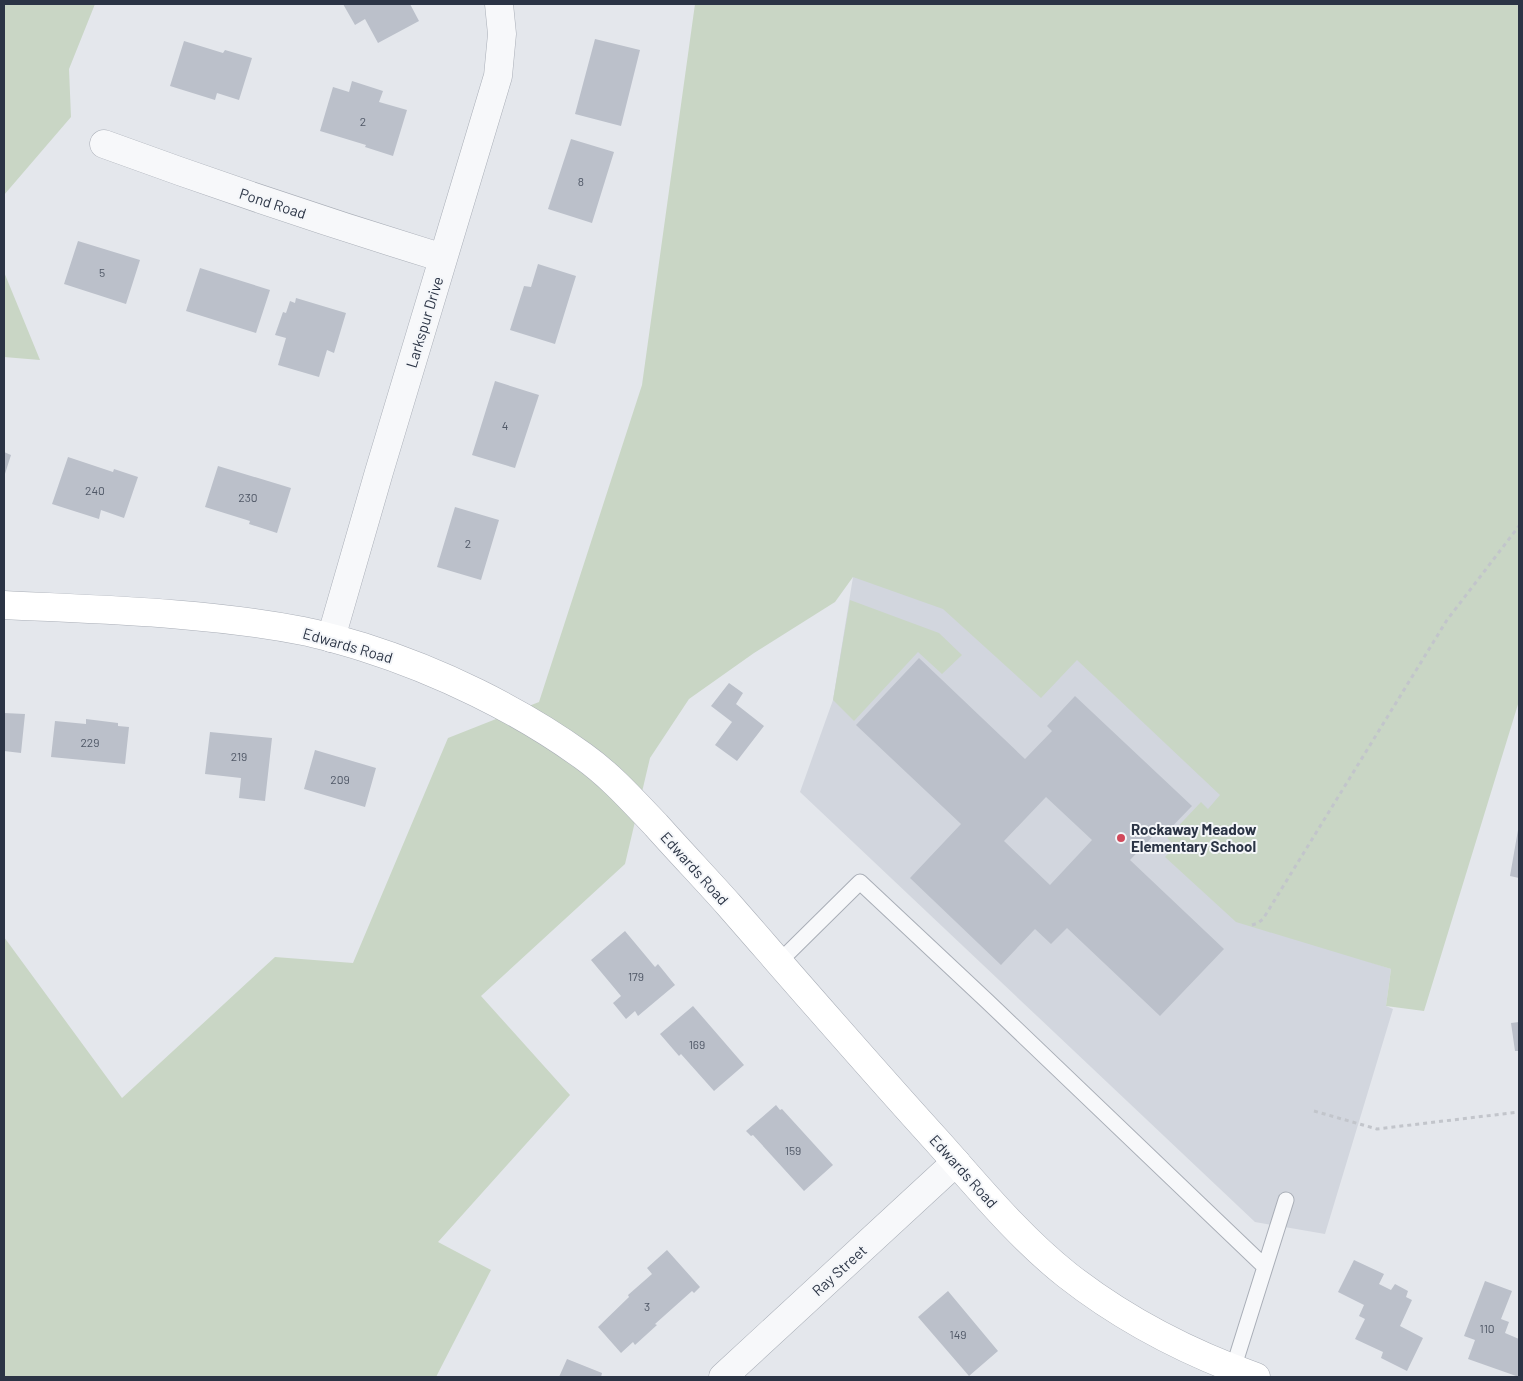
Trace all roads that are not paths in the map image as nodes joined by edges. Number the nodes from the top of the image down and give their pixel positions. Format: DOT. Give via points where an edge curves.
graph roads {
  1 [pos="499,4"];
  2 [pos="104,144"];
  3 [pos="443,258"];
  4 [pos="4,605"];
  5 [pos="331,638"];
  6 [pos="778,962"];
  7 [pos="956,1162"];
  8 [pos="1286,1200"];
  9 [pos="1265,1267"];
  10 [pos="1244,1373"];
  11 [pos="722,1377"];
  1 -- 3 [label="street, Larkspur Drive" via="502,34 498,76"];
  2 -- 3 [label="street, Pond Road" via="191,176"];
  3 -- 5 [label="street, Larkspur Drive"];
  4 -- 5 [label="street, Edwards Road" via="239,620"];
  5 -- 6 [label="street, Edwards Road" via="450,680 519,716 584,756 620,787"];
  6 -- 7 [label="street, Edwards Road"];
  6 -- 9 [label="lane" via="860,882"];
  7 -- 10 [label="street, Edwards Road" via="1024,1236 1066,1274 1113,1308 1163,1336"];
  7 -- 11 [label="street, Ray Street"];
  8 -- 9 [label="lane"];
  9 -- 10 [label="lane"];
}
